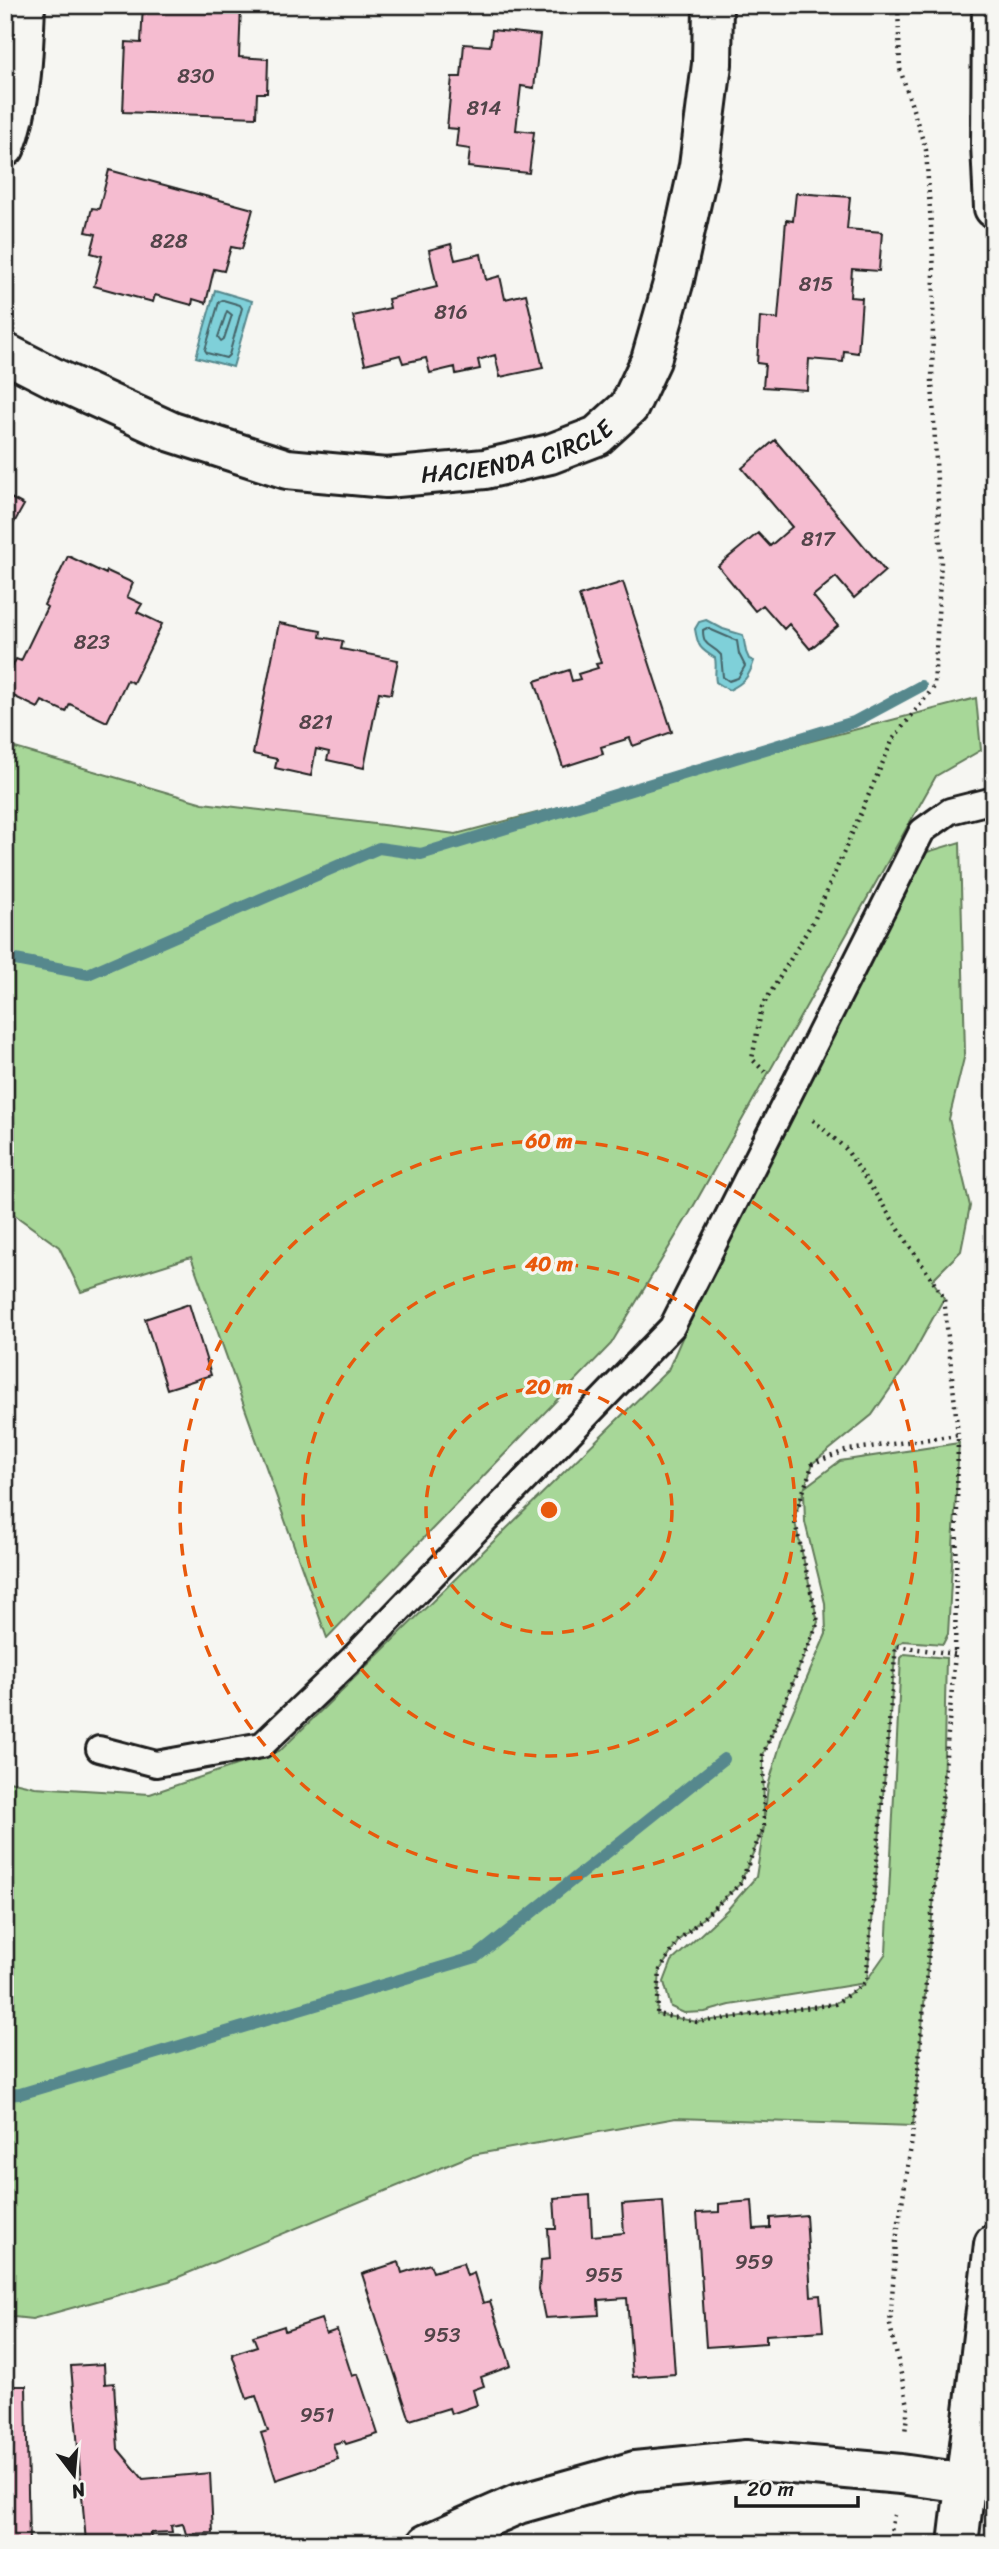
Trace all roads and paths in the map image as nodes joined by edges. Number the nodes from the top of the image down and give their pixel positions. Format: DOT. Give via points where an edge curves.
graph roads {
  1 [pos="25,5"];
  2 [pos="713,5"];
  3 [pos="898,5"];
  4 [pos="992,5"];
  5 [pos="5,147"];
  6 [pos="994,208"];
  7 [pos="5,353"];
  8 [pos="994,800"];
  9 [pos="788,1097"];
  10 [pos="958,1435"];
  11 [pos="955,1654"];
  12 [pos="99,1749"];
  13 [pos="994,2244"];
  14 [pos="901,2474"];
  15 [pos="965,2483"];
  16 [pos="427,2544"];
  17 [pos="889,2544"];
  18 [pos="958,2544"];
  1 -- 5 [label="street" via="23,68"];
  2 -- 7 [label="street, HACIENDA CIRCLE" via="712,64 699,166 674,280 651,360 629,407 597,436 550,454 485,469 386,478 287,469 172,432"];
  3 -- 9 [label="path" via="900,69 926,150 934,271 932,381 941,561 934,687 893,739 816,918 762,1007 752,1059"];
  4 -- 6 [label="street"];
  8 -- 9 [label="lane" via="950,811 922,831"];
  9 -- 10 [label="path" via="846,1149 944,1298"];
  9 -- 12 [label="lane" via="672,1327 353,1658 262,1745 156,1764"];
  10 -- 11 [label="path"];
  10 -- 11 [label="path" via="848,1450 813,1463 794,1518 818,1622 763,1755 764,1826 740,1884 679,1940 660,1970 657,2014 697,2022 835,2004 866,1982 896,1646"];
  11 -- 14 [label="path" via="912,2140 891,2301 890,2325 908,2405"];
  13 -- 15 [label="street"];
  14 -- 15 [label="street"];
  14 -- 16 [label="street" via="746,2460 635,2471 518,2504"];
  14 -- 17 [label="path"];
  15 -- 18 [label="street"];
}
